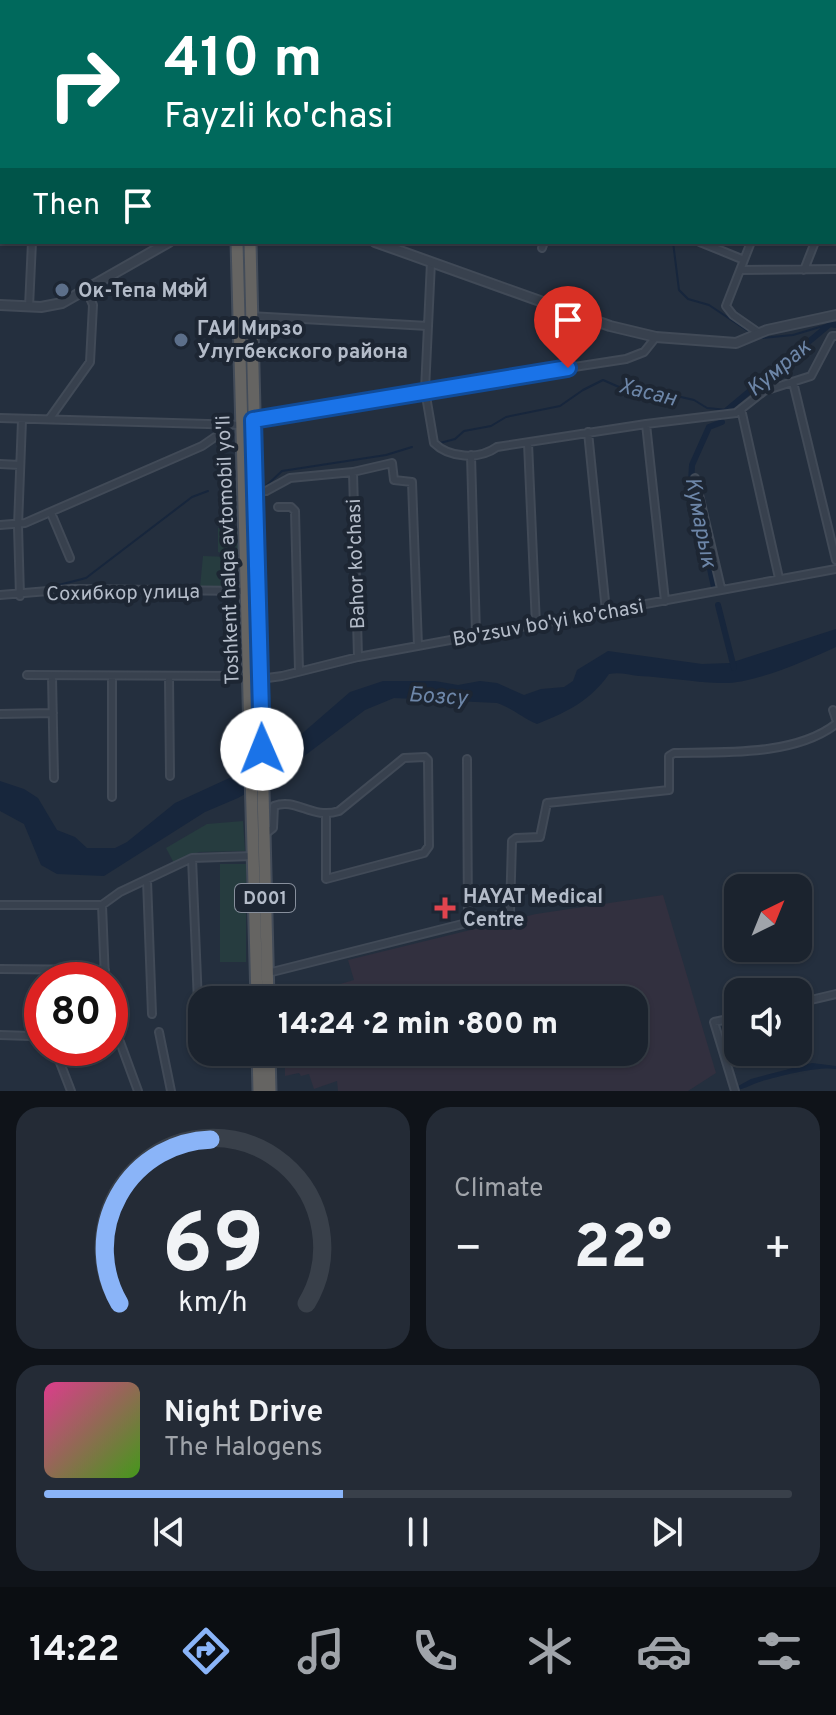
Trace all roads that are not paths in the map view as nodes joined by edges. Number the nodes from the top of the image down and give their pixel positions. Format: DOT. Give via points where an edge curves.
graph roads {
  1 [pos="32,244"];
  2 [pos="166,244"];
  3 [pos="237,244"];
  4 [pos="250,244"];
  5 [pos="381,244"];
  6 [pos="705,244"];
  7 [pos="750,244"];
  8 [pos="814,244"];
  9 [pos="744,260"];
  10 [pos="431,262"];
  11 [pos="836,269"];
  12 [pos="741,270"];
  13 [pos="804,270"];
  14 [pos="87,291"];
  15 [pos="0,305"];
  16 [pos="29,307"];
  17 [pos="836,315"];
  18 [pos="250,316"];
  19 [pos="428,326"];
  20 [pos="759,333"];
  21 [pos="836,336"];
  22 [pos="656,337"];
  23 [pos="793,382"];
  24 [pos="425,390"];
  25 [pos="741,409"];
  26 [pos="0,418"];
  27 [pos="50,418"];
  28 [pos="22,420"];
  29 [pos="248,423"];
  30 [pos="646,424"];
  31 [pos="225,426"];
  32 [pos="588,432"];
  33 [pos="528,443"];
  34 [pos="471,455"];
  35 [pos="0,464"];
  36 [pos="20,465"];
  37 [pos="353,472"];
  38 [pos="695,478"];
  39 [pos="255,492"];
  40 [pos="278,507"];
  41 [pos="51,513"];
  42 [pos="0,525"];
  43 [pos="18,526"];
  44 [pos="70,558"];
  45 [pos="836,560"];
  46 [pos="836,569"];
  47 [pos="252,572"];
  48 [pos="779,578"];
  49 [pos="721,588"];
  50 [pos="246,591"];
  51 [pos="0,595"];
  52 [pos="20,596"];
  53 [pos="665,601"];
  54 [pos="606,611"];
  55 [pos="536,625"];
  56 [pos="476,635"];
  57 [pos="418,646"];
  58 [pos="358,657"];
  59 [pos="299,671"];
  60 [pos="27,675"];
  61 [pos="52,676"];
  62 [pos="112,677"];
  63 [pos="169,677"];
  64 [pos="254,678"];
  65 [pos="833,710"];
  66 [pos="53,713"];
  67 [pos="0,714"];
  68 [pos="836,722"];
  69 [pos="467,759"];
  70 [pos="170,776"];
  71 [pos="54,778"];
  72 [pos="257,796"];
  73 [pos="112,797"];
  74 [pos="326,815"];
  75 [pos="264,835"];
  76 [pos="253,856"];
  77 [pos="192,858"];
  78 [pos="147,880"];
  79 [pos="0,905"];
  80 [pos="102,905"];
  81 [pos="468,922"];
  82 [pos="105,962"];
  83 [pos="0,969"];
  84 [pos="24,969"];
  85 [pos="262,974"];
  86 [pos="197,986"];
  87 [pos="260,986"];
  88 [pos="265,986"];
  89 [pos="836,994"];
  90 [pos="812,1000"];
  91 [pos="152,1014"];
  92 [pos="724,1020"];
  93 [pos="159,1032"];
  94 [pos="0,1035"];
  95 [pos="24,1036"];
  96 [pos="724,1056"];
  97 [pos="128,1064"];
  98 [pos="61,1066"];
  99 [pos="258,1066"];
  100 [pos="269,1066"];
  101 [pos="727,1066"];
  102 [pos="734,1089"];
  103 [pos="71,1091"];
  104 [pos="138,1091"];
  105 [pos="171,1091"];
  106 [pos="259,1091"];
  107 [pos="270,1091"];
  1 -- 16 [label="street"];
  2 -- 14 [label="street"];
  3 -- 29 [label="highway, Toshkent halqa avtomobil yo'li / D001"];
  4 -- 18 [label="highway, Toshkent halqa avtomobil yo'li / D001"];
  5 -- 10 [label="street"];
  6 -- 9 [label="street"];
  7 -- 9 [label="street"];
  8 -- 13 [label="street"];
  9 -- 12 [label="street"];
  10 -- 19 [label="street"];
  10 -- 22 [label="street" via="610,326"];
  11 -- 13 [label="street"];
  12 -- 13 [label="street"];
  12 -- 20 [label="street" via="726,306"];
  14 -- 16 [label="street" via="59,304"];
  14 -- 27 [label="street" via="93,305 90,362"];
  15 -- 16 [label="street"];
  17 -- 20 [label="street"];
  18 -- 19 [label="street"];
  18 -- 29 [label="highway, Toshkent halqa avtomobil yo'li / D001"];
  19 -- 24 [label="street"];
  20 -- 22 [label="street" via="736,343"];
  21 -- 23 [label="street" via="826,343 811,376"];
  22 -- 24 [label="street" via="644,352 626,359"];
  23 -- 25 [label="street" via="764,391"];
  23 -- 45 [label="street"];
  24 -- 29 [label="street"];
  24 -- 34 [label="street" via="434,443 448,454"];
  25 -- 30 [label="street"];
  25 -- 48 [label="street"];
  26 -- 28 [label="street"];
  27 -- 28 [label="street"];
  27 -- 31 [label="street"];
  28 -- 36 [label="street"];
  29 -- 31 [label="street"];
  29 -- 39 [label="highway, Toshkent halqa avtomobil yo'li / D001"];
  29 -- 47 [label="highway, Toshkent halqa avtomobil yo'li / D001"];
  30 -- 32 [label="street"];
  30 -- 53 [label="street"];
  31 -- 41 [label="street" via="202,446"];
  32 -- 33 [label="street"];
  32 -- 54 [label="street"];
  33 -- 34 [label="street"];
  33 -- 55 [label="street"];
  34 -- 56 [label="street"];
  35 -- 36 [label="street"];
  36 -- 43 [label="street"];
  37 -- 39 [label="street" via="290,478"];
  37 -- 57 [label="street" via="392,463 394,480 412,482"];
  37 -- 58 [label="street, Bahor ko'chasi"];
  38 -- 49 [label="street"];
  39 -- 47 [label="highway, Toshkent halqa avtomobil yo'li / D001"];
  40 -- 59 [label="street" via="295,511"];
  41 -- 43 [label="street"];
  41 -- 44 [label="street"];
  42 -- 43 [label="street"];
  43 -- 52 [label="street"];
  46 -- 48 [label="street, Bo'zsuv bo'yi ko'chasi"];
  47 -- 50 [label="highway, Toshkent halqa avtomobil yo'li / D001"];
  47 -- 64 [label="highway, Toshkent halqa avtomobil yo'li / D001"];
  48 -- 49 [label="street, Bo'zsuv bo'yi ko'chasi"];
  49 -- 53 [label="street, Bo'zsuv bo'yi ko'chasi"];
  50 -- 52 [label="street, Сохибкор улица" via="72,589"];
  50 -- 64 [label="highway, Toshkent halqa avtomobil yo'li / D001"];
  51 -- 52 [label="street, Сохибкор улица"];
  53 -- 54 [label="street, Bo'zsuv bo'yi ko'chasi"];
  54 -- 55 [label="street, Bo'zsuv bo'yi ko'chasi"];
  55 -- 56 [label="street, Bo'zsuv bo'yi ko'chasi"];
  56 -- 57 [label="street, Bo'zsuv bo'yi ko'chasi"];
  57 -- 58 [label="street, Bo'zsuv bo'yi ko'chasi"];
  58 -- 59 [label="street, Bo'zsuv bo'yi ko'chasi"];
  59 -- 64 [label="street, Bo'zsuv bo'yi ko'chasi"];
  60 -- 61 [label="street"];
  61 -- 62 [label="street"];
  61 -- 66 [label="street"];
  62 -- 63 [label="street"];
  62 -- 73 [label="street"];
  63 -- 64 [label="street"];
  63 -- 70 [label="street"];
  64 -- 72 [label="highway, Toshkent halqa avtomobil yo'li / D001"];
  65 -- 68 [label="street"];
  66 -- 67 [label="street"];
  66 -- 71 [label="street"];
  68 -- 81 [label="street" via="772,748 674,753 669,756 669,790 547,803 540,837 512,841 510,912"];
  69 -- 81 [label="street"];
  72 -- 75 [label="highway, Toshkent halqa avtomobil yo'li / D001"];
  72 -- 76 [label="highway, Toshkent halqa avtomobil yo'li / D001"];
  74 -- 74 [label="street" via="339,811 404,758 428,760 429,846 424,853 326,879"];
  74 -- 75 [label="street" via="283,802 274,806 273,828"];
  75 -- 85 [label="highway, Toshkent halqa avtomobil yo'li / D001"];
  76 -- 77 [label="street"];
  76 -- 85 [label="highway, Toshkent halqa avtomobil yo'li / D001"];
  77 -- 78 [label="street"];
  77 -- 86 [label="street"];
  78 -- 80 [label="street"];
  78 -- 91 [label="street"];
  79 -- 80 [label="street"];
  80 -- 82 [label="street"];
  81 -- 85 [label="street"];
  83 -- 84 [label="street"];
  85 -- 87 [label="highway, Toshkent halqa avtomobil yo'li / D001"];
  85 -- 88 [label="highway, Toshkent halqa avtomobil yo'li / D001"];
  89 -- 90 [label="street"];
  92 -- 96 [label="street" via="714,1022"];
  93 -- 105 [label="street"];
  94 -- 95 [label="street"];
  97 -- 104 [label="street"];
  98 -- 103 [label="street"];
  99 -- 106 [label="highway"];
  100 -- 107 [label="highway"];
  101 -- 102 [label="street"];
}
